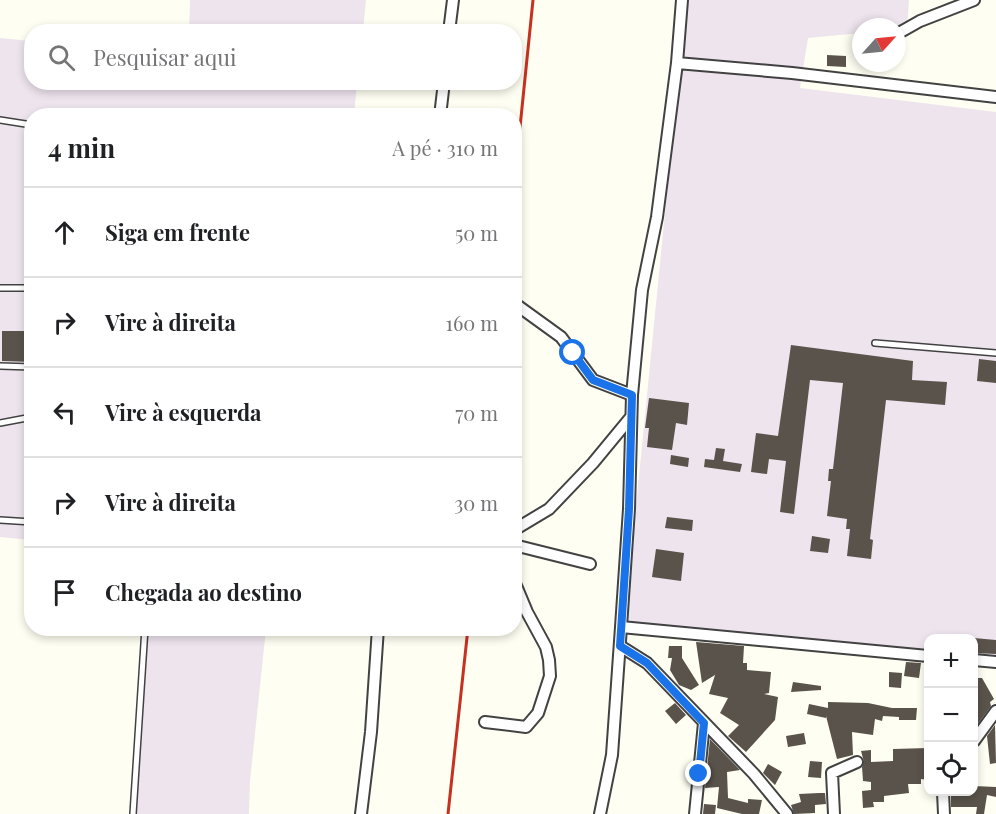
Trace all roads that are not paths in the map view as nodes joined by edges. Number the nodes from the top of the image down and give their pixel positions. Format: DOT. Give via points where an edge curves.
graph roads {
  1 [pos="453,0"];
  2 [pos="682,0"];
  3 [pos="974,0"];
  4 [pos="450,24"];
  5 [pos="906,29"];
  6 [pos="677,63"];
  7 [pos="443,90"];
  8 [pos="996,97"];
  9 [pos="441,108"];
  10 [pos="0,120"];
  11 [pos="24,124"];
  12 [pos="0,288"];
  13 [pos="24,288"];
  14 [pos="522,309"];
  15 [pos="875,343"];
  16 [pos="996,352"];
  17 [pos="0,366"];
  18 [pos="24,367"];
  19 [pos="632,395"];
  20 [pos="631,417"];
  21 [pos="24,418"];
  22 [pos="0,423"];
  23 [pos="0,520"];
  24 [pos="24,522"];
  25 [pos="522,525"];
  26 [pos="522,547"];
  27 [pos="590,564"];
  28 [pos="522,600"];
  29 [pos="621,627"];
  30 [pos="144,636"];
  31 [pos="377,636"];
  32 [pos="620,646"];
  33 [pos="924,656"];
  34 [pos="978,660"];
  35 [pos="996,662"];
  36 [pos="996,711"];
  37 [pos="485,722"];
  38 [pos="704,723"];
  39 [pos="978,736"];
  40 [pos="857,762"];
  41 [pos="943,796"];
  42 [pos="133,814"];
  43 [pos="361,814"];
  44 [pos="600,814"];
  45 [pos="695,814"];
  46 [pos="787,814"];
  47 [pos="834,814"];
  48 [pos="944,814"];
  1 -- 4 [label="street"];
  2 -- 6 [label="street"];
  3 -- 5 [label="street"];
  6 -- 8 [label="street"];
  6 -- 19 [label="street" via="657,217 642,290"];
  7 -- 9 [label="street"];
  10 -- 11 [label="lane"];
  12 -- 13 [label="lane"];
  14 -- 19 [label="street" via="561,337 593,380"];
  15 -- 16 [label="lane"];
  17 -- 18 [label="lane"];
  19 -- 20 [label="street"];
  20 -- 25 [label="street" via="549,509"];
  20 -- 29 [label="street"];
  21 -- 22 [label="lane"];
  23 -- 24 [label="lane"];
  26 -- 27 [label="street"];
  28 -- 37 [label="street" via="546,647 550,676 531,724 526,727"];
  29 -- 32 [label="street"];
  29 -- 33 [label="street"];
  30 -- 42 [label="lane"];
  31 -- 43 [label="street"];
  32 -- 38 [label="street" via="647,663"];
  32 -- 44 [label="street" via="612,755"];
  34 -- 35 [label="street"];
  36 -- 39 [label="street"];
  38 -- 45 [label="street"];
  38 -- 46 [label="street"];
  40 -- 47 [label="street" via="832,773"];
  41 -- 48 [label="street"];
}
